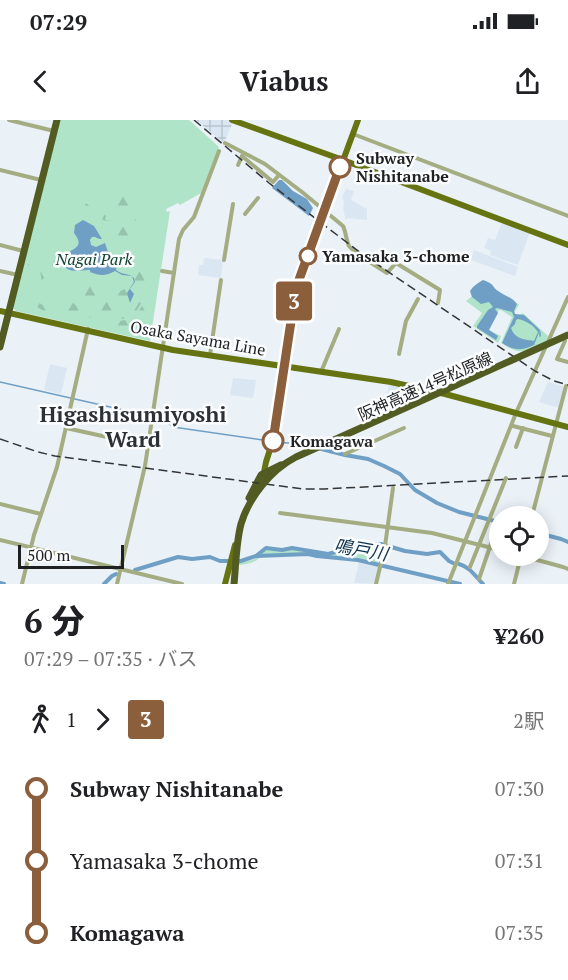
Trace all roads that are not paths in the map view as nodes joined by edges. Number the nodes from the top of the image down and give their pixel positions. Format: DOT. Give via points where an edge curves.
graph roads {
  1 [pos="9,120"];
  2 [pos="56,120"];
  3 [pos="232,120"];
  4 [pos="239,120"];
  5 [pos="357,120"];
  6 [pos="53,131"];
  7 [pos="352,134"];
  8 [pos="225,143"];
  9 [pos="219,151"];
  10 [pos="242,154"];
  11 [pos="343,158"];
  12 [pos="265,164"];
  13 [pos="238,165"];
  14 [pos="0,170"];
  15 [pos="261,172"];
  16 [pos="279,175"];
  17 [pos="41,180"];
  18 [pos="258,198"];
  19 [pos="233,204"];
  20 [pos="324,210"];
  21 [pos="245,214"];
  22 [pos="568,216"];
  23 [pos="568,244"];
  24 [pos="0,245"];
  25 [pos="23,251"];
  26 [pos="224,260"];
  27 [pos="0,271"];
  28 [pos="162,271"];
  29 [pos="174,273"];
  30 [pos="17,274"];
  31 [pos="221,280"];
  32 [pos="568,297"];
  33 [pos="418,299"];
  34 [pos="568,301"];
  35 [pos="438,303"];
  36 [pos="5,311"];
  37 [pos="339,329"];
  38 [pos="88,330"];
  39 [pos="567,338"];
  40 [pos="0,339"];
  41 [pos="0,347"];
  42 [pos="162,347"];
  43 [pos="399,354"];
  44 [pos="210,355"];
  45 [pos="568,362"];
  46 [pos="283,366"];
  47 [pos="321,371"];
  48 [pos="566,386"];
  49 [pos="517,412"];
  50 [pos="556,423"];
  51 [pos="513,426"];
  52 [pos="568,426"];
  53 [pos="66,428"];
  54 [pos="404,428"];
  55 [pos="524,428"];
  56 [pos="552,436"];
  57 [pos="116,439"];
  58 [pos="337,439"];
  59 [pos="323,447"];
  60 [pos="516,447"];
  61 [pos="345,454"];
  62 [pos="267,472"];
  63 [pos="506,478"];
  64 [pos="393,488"];
  65 [pos="249,498"];
  66 [pos="0,504"];
  67 [pos="534,506"];
  68 [pos="280,513"];
  69 [pos="41,514"];
  70 [pos="475,516"];
  71 [pos="387,528"];
  72 [pos="0,541"];
  73 [pos="465,541"];
  74 [pos="479,545"];
  75 [pos="489,547"];
  76 [pos="31,548"];
  77 [pos="489,550"];
  78 [pos="230,561"];
  79 [pos="549,563"];
  80 [pos="518,566"];
  81 [pos="470,567"];
  82 [pos="568,569"];
  83 [pos="121,570"];
  84 [pos="479,579"];
  85 [pos="167,582"];
  86 [pos="449,582"];
  87 [pos="22,584"];
  88 [pos="117,584"];
  89 [pos="173,584"];
  90 [pos="182,584"];
  91 [pos="224,584"];
  92 [pos="235,584"];
  93 [pos="376,584"];
  94 [pos="514,584"];
  1 -- 6 [label="street"];
  2 -- 6 [label="highway"];
  3 -- 11 [label="main road"];
  4 -- 11 [label="main road"];
  5 -- 7 [label="main road"];
  6 -- 17 [label="highway"];
  7 -- 11 [label="main road"];
  7 -- 22 [label="street"];
  8 -- 10 [label="street"];
  9 -- 29 [label="street" via="195,215 180,235"];
  10 -- 12 [label="street"];
  10 -- 13 [label="street"];
  10 -- 15 [label="street"];
  11 -- 20 [label="main road"];
  11 -- 23 [label="main road"];
  12 -- 15 [label="street"];
  12 -- 16 [label="street"];
  14 -- 17 [label="street"];
  15 -- 16 [label="street" via="273,182"];
  16 -- 20 [label="street"];
  17 -- 25 [label="highway"];
  18 -- 21 [label="street"];
  19 -- 26 [label="street"];
  20 -- 35 [label="street" via="344,228 350,248 387,273 396,263 440,291"];
  20 -- 46 [label="main road" via="295,288"];
  24 -- 25 [label="street"];
  25 -- 30 [label="highway"];
  27 -- 30 [label="street"];
  28 -- 29 [label="street"];
  29 -- 42 [label="street"];
  30 -- 36 [label="highway"];
  31 -- 44 [label="street"];
  32 -- 49 [label="street"];
  33 -- 43 [label="street" via="406,321"];
  34 -- 49 [label="street"];
  36 -- 38 [label="main road, Osaka Sayama Line"];
  36 -- 40 [label="highway"];
  36 -- 41 [label="highway"];
  37 -- 47 [label="street"];
  38 -- 42 [label="main road, Osaka Sayama Line"];
  38 -- 53 [label="street"];
  39 -- 45 [label="street" via="557,359"];
  39 -- 58 [label="highway, 阪神高速14号松原線, bridge"];
  39 -- 59 [label="highway, 阪神高速14号松原線, bridge"];
  42 -- 44 [label="main road, Osaka Sayama Line"];
  42 -- 83 [label="street" via="144,467"];
  44 -- 46 [label="main road, Osaka Sayama Line"];
  46 -- 47 [label="main road, Osaka Sayama Line"];
  46 -- 62 [label="main road"];
  47 -- 49 [label="main road, Osaka Sayama Line" via="393,382"];
  48 -- 50 [label="street"];
  49 -- 50 [label="main road, Osaka Sayama Line"];
  49 -- 51 [label="street"];
  49 -- 70 [label="street"];
  50 -- 52 [label="main road, Osaka Sayama Line"];
  50 -- 56 [label="street"];
  51 -- 55 [label="street"];
  51 -- 70 [label="street"];
  53 -- 57 [label="street"];
  53 -- 69 [label="street"];
  54 -- 61 [label="street"];
  55 -- 56 [label="street"];
  55 -- 60 [label="street"];
  56 -- 67 [label="street"];
  58 -- 62 [label="highway, bridge"];
  58 -- 92 [label="highway, 阪神高速14号松原線, bridge" via="283,465 256,495 241,526"];
  59 -- 62 [label="highway, bridge"];
  59 -- 92 [label="highway, 阪神高速14号松原線, bridge" via="279,470 251,507 241,534"];
  62 -- 65 [label="highway"];
  62 -- 78 [label="main road" via="247,509"];
  63 -- 74 [label="street"];
  64 -- 71 [label="street"];
  65 -- 78 [label="main road"];
  66 -- 69 [label="street"];
  68 -- 71 [label="street"];
  69 -- 76 [label="street"];
  70 -- 73 [label="street"];
  71 -- 73 [label="street" via="432,532"];
  71 -- 93 [label="street"];
  72 -- 76 [label="street"];
  73 -- 74 [label="street"];
  73 -- 86 [label="street"];
  74 -- 75 [label="street"];
  74 -- 81 [label="street"];
  76 -- 83 [label="street"];
  76 -- 87 [label="street"];
  77 -- 84 [label="street"];
  78 -- 91 [label="main road"];
  79 -- 82 [label="street"];
  80 -- 94 [label="street"];
  83 -- 85 [label="street"];
  83 -- 88 [label="street"];
  85 -- 89 [label="street"];
  85 -- 90 [label="street"];
}
